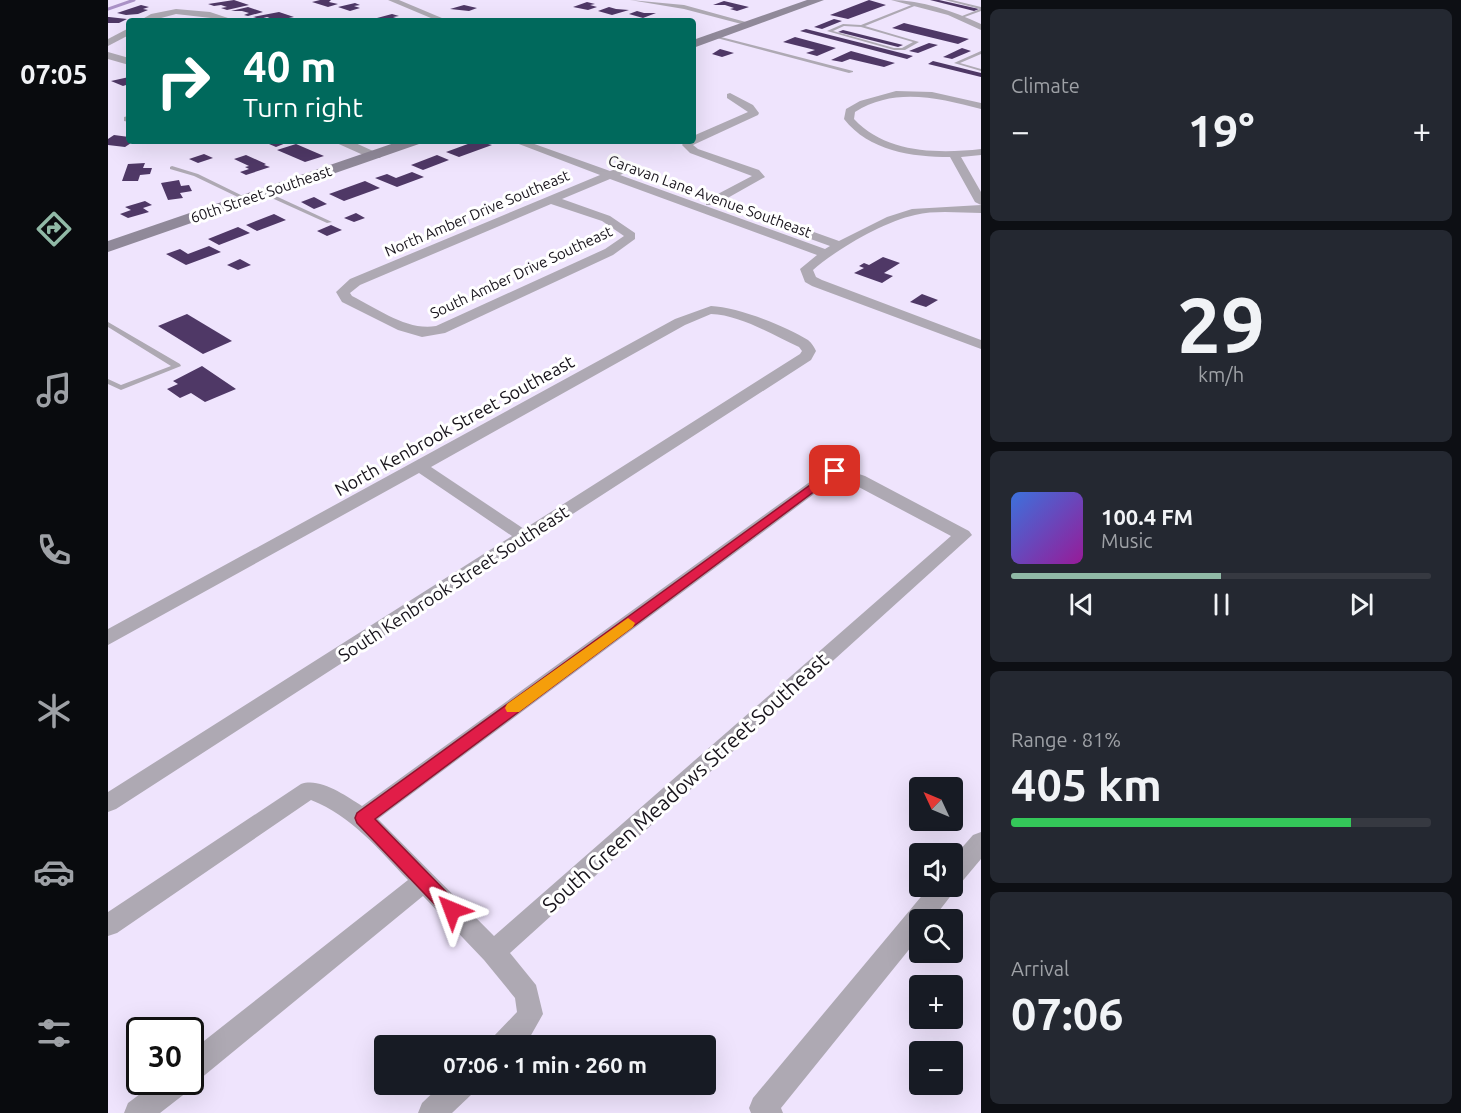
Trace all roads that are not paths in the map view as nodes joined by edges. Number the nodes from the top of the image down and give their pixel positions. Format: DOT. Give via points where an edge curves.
graph roads {
  1 [pos="392,0"];
  2 [pos="634,0"];
  3 [pos="818,0"];
  4 [pos="895,0"];
  5 [pos="947,0"];
  6 [pos="915,5"];
  7 [pos="981,9"];
  8 [pos="963,17"];
  9 [pos="149,18"];
  10 [pos="222,18"];
  11 [pos="437,18"];
  12 [pos="749,24"];
  13 [pos="861,26"];
  14 [pos="981,27"];
  15 [pos="126,33"];
  16 [pos="715,36"];
  17 [pos="108,43"];
  18 [pos="696,43"];
  19 [pos="981,52"];
  20 [pos="108,55"];
  21 [pos="126,61"];
  22 [pos="981,70"];
  23 [pos="852,72"];
  24 [pos="730,96"];
  25 [pos="981,106"];
  26 [pos="696,138"];
  27 [pos="347,144"];
  28 [pos="406,144"];
  29 [pos="524,144"];
  30 [pos="555,144"];
  31 [pos="688,144"];
  32 [pos="981,152"];
  33 [pos="375,155"];
  34 [pos="954,155"];
  35 [pos="172,168"];
  36 [pos="625,169"];
  37 [pos="609,175"];
  38 [pos="265,193"];
  39 [pos="246,199"];
  40 [pos="552,200"];
  41 [pos="715,201"];
  42 [pos="981,202"];
  43 [pos="699,208"];
  44 [pos="981,209"];
  45 [pos="329,222"];
  46 [pos="842,246"];
  47 [pos="108,247"];
  48 [pos="826,254"];
  49 [pos="108,324"];
  50 [pos="422,333"];
  51 [pos="981,345"];
  52 [pos="798,362"];
  53 [pos="108,381"];
  54 [pos="419,466"];
  55 [pos="525,537"];
  56 [pos="108,638"];
  57 [pos="108,803"];
  58 [pos="363,818"];
  59 [pos="981,842"];
  60 [pos="963,864"];
  61 [pos="424,881"];
  62 [pos="936,897"];
  63 [pos="108,926"];
  64 [pos="493,952"];
  65 [pos="514,1035"];
  66 [pos="204,1059"];
  67 [pos="161,1095"];
  68 [pos="451,1095"];
  69 [pos="766,1110"];
  70 [pos="138,1113"];
  71 [pos="432,1113"];
  1 -- 11 [label="street"];
  2 -- 12 [label="street" via="684,7"];
  3 -- 12 [label="main road"];
  4 -- 6 [label="street"];
  5 -- 7 [label="lane"];
  6 -- 8 [label="street"];
  6 -- 13 [label="lane"];
  7 -- 8 [label="lane"];
  8 -- 14 [label="street"];
  9 -- 10 [label="street" via="180,10"];
  12 -- 16 [label="main road"];
  13 -- 13 [label="lane" via="914,40 917,42 894,49 829,31 843,25"];
  15 -- 17 [label="street"];
  16 -- 18 [label="main road"];
  16 -- 23 [label="lane"];
  19 -- 22 [label="lane" via="956,63"];
  20 -- 21 [label="street"];
  24 -- 26 [label="street" via="754,113"];
  25 -- 34 [label="street" via="949,98 890,96 859,104 850,111 849,119 864,136 899,148"];
  27 -- 33 [label="street"];
  28 -- 33 [label="main road, 60th Street Southeast"];
  29 -- 37 [label="street, Caravan Lane Avenue Southeast"];
  30 -- 36 [label="street, Caravan Lane Avenue Southeast"];
  31 -- 41 [label="street" via="694,151 758,174 750,184"];
  32 -- 34 [label="street"];
  33 -- 38 [label="main road, 60th Street Southeast"];
  34 -- 42 [label="street"];
  35 -- 39 [label="lane"];
  36 -- 37 [label="street, North Amber Drive Southeast"];
  36 -- 41 [label="street, Caravan Lane Avenue Southeast"];
  37 -- 40 [label="street, North Amber Drive Southeast"];
  37 -- 43 [label="street, Caravan Lane Avenue Southeast"];
  38 -- 39 [label="main road, 60th Street Southeast"];
  38 -- 45 [label="lane"];
  39 -- 47 [label="main road, 60th Street Southeast"];
  40 -- 50 [label="street, North Amber Drive Southeast" via="374,273 344,292 347,299"];
  40 -- 50 [label="street, South Amber Drive Southeast" via="626,229 631,236 609,252 440,330"];
  41 -- 43 [label="street"];
  41 -- 46 [label="street, Caravan Lane Avenue Southeast"];
  43 -- 48 [label="street, Caravan Lane Avenue Southeast"];
  44 -- 46 [label="street" via="904,214"];
  46 -- 48 [label="street"];
  48 -- 51 [label="street" via="806,268 817,283"];
  49 -- 53 [label="lane" via="177,366 121,388"];
  52 -- 54 [label="street, North Kenbrook Street Southeast" via="809,351 805,344 728,312 711,310 680,322"];
  52 -- 55 [label="street, South Kenbrook Street Southeast"];
  54 -- 55 [label="street"];
  54 -- 56 [label="street, North Kenbrook Street Southeast"];
  55 -- 57 [label="street, South Kenbrook Street Southeast"];
  58 -- 61 [label="street"];
  58 -- 63 [label="street" via="335,800 309,790"];
  58 -- 64 [label="street, South Green Meadows Street Southeast" via="835,471 963,535"];
  59 -- 60 [label="street"];
  61 -- 64 [label="street"];
  61 -- 66 [label="street"];
  62 -- 69 [label="street"];
  64 -- 65 [label="street" via="527,993 530,1014"];
  67 -- 70 [label="street"];
  68 -- 71 [label="street"];
}
